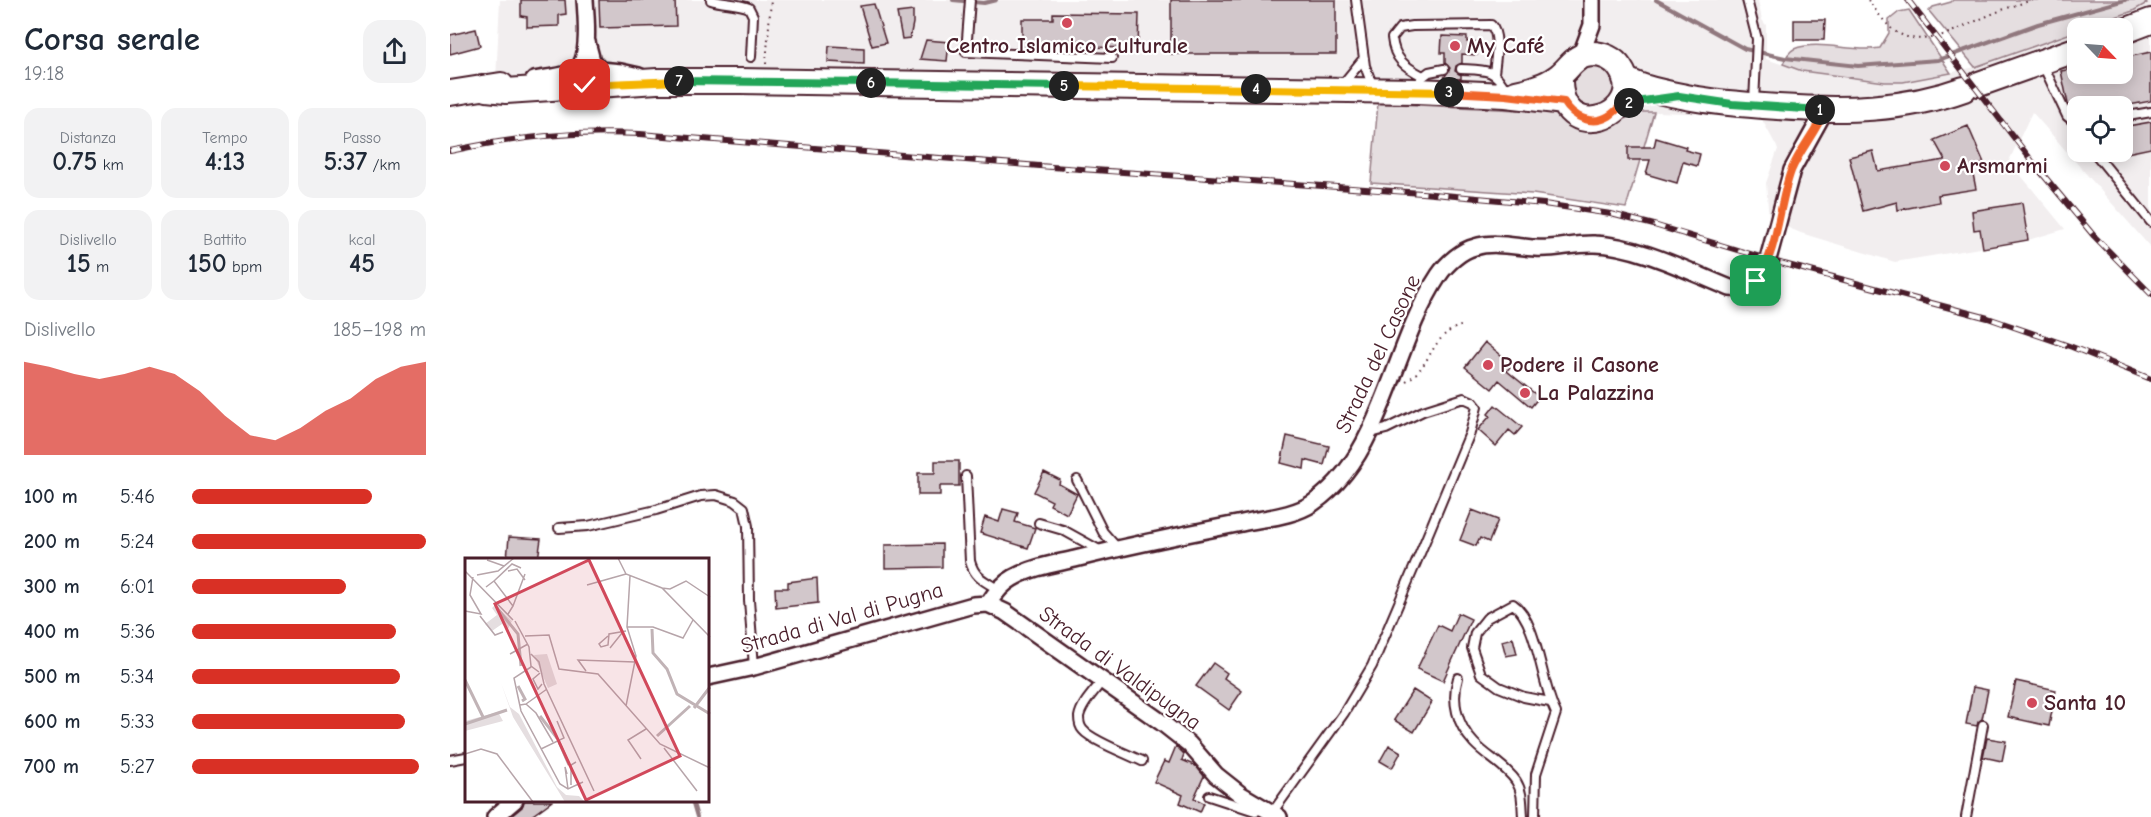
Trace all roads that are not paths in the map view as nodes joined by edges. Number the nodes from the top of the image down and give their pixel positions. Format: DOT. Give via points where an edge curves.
graph roads {
  1 [pos="585,0"];
  2 [pos="711,0"];
  3 [pos="1356,0"];
  4 [pos="1593,0"];
  5 [pos="1748,0"];
  6 [pos="970,4"];
  7 [pos="2151,21"];
  8 [pos="1592,25"];
  9 [pos="2133,28"];
  10 [pos="2151,33"];
  11 [pos="2133,37"];
  12 [pos="586,39"];
  13 [pos="2067,52"];
  14 [pos="751,57"];
  15 [pos="1580,57"];
  16 [pos="1112,58"];
  17 [pos="1364,58"];
  18 [pos="2041,61"];
  19 [pos="1444,69"];
  20 [pos="1461,69"];
  21 [pos="1618,69"];
  22 [pos="701,72"];
  23 [pos="1494,74"];
  24 [pos="1560,76"];
  25 [pos="659,80"];
  26 [pos="531,81"];
  27 [pos="1420,84"];
  28 [pos="487,89"];
  29 [pos="1337,90"];
  30 [pos="1376,91"];
  31 [pos="450,93"];
  32 [pos="1506,95"];
  33 [pos="1679,96"];
  34 [pos="1564,102"];
  35 [pos="1621,105"];
  36 [pos="1754,105"];
  37 [pos="1825,110"];
  38 [pos="2151,112"];
  39 [pos="2133,115"];
  40 [pos="2067,116"];
  41 [pos="2102,162"];
  42 [pos="2151,222"];
  43 [pos="1369,433"];
  44 [pos="966,476"];
  45 [pos="1077,480"];
  46 [pos="1039,523"];
  47 [pos="559,528"];
  48 [pos="1118,549"];
  49 [pos="1102,552"];
  50 [pos="998,589"];
  51 [pos="988,604"];
  52 [pos="754,667"];
  53 [pos="710,678"];
  54 [pos="1458,678"];
  55 [pos="1103,680"];
  56 [pos="1550,702"];
  57 [pos="1983,725"];
  58 [pos="465,757"];
  59 [pos="450,760"];
  60 [pos="1142,761"];
  61 [pos="1209,796"];
  62 [pos="514,802"];
  63 [pos="1272,813"];
  64 [pos="495,817"];
  65 [pos="1523,817"];
  66 [pos="1535,817"];
  67 [pos="1966,817"];
  1 -- 12 [label="street"];
  2 -- 14 [label="lane" via="749,8 753,16"];
  3 -- 17 [label="lane"];
  4 -- 8 [label="street"];
  5 -- 36 [label="lane" via="1757,39"];
  6 -- 16 [label="lane" via="966,52"];
  7 -- 9 [label="main road"];
  8 -- 15 [label="street"];
  8 -- 21 [label="street" via="1602,51"];
  10 -- 11 [label="main road"];
  12 -- 25 [label="street" via="592,61 600,70"];
  12 -- 26 [label="street" via="582,62 576,70"];
  13 -- 18 [label="main road"];
  15 -- 21 [label="main road" via="1600,55"];
  15 -- 24 [label="main road"];
  17 -- 29 [label="lane"];
  17 -- 30 [label="lane"];
  18 -- 37 [label="main road" via="1941,97 1896,106"];
  18 -- 40 [label="lane"];
  19 -- 27 [label="lane" via="1429,72"];
  20 -- 23 [label="lane"];
  21 -- 33 [label="main road" via="1661,92"];
  21 -- 35 [label="main road" via="1626,89"];
  22 -- 25 [label="lane"];
  23 -- 27 [label="lane" via="1496,32 1491,25 1400,28 1392,38 1396,54"];
  23 -- 32 [label="lane"];
  24 -- 32 [label="main road" via="1538,87"];
  24 -- 34 [label="main road"];
  25 -- 26 [label="main road"];
  25 -- 28 [label="main road"];
  25 -- 29 [label="main road" via="732,77"];
  26 -- 28 [label="main road"];
  27 -- 30 [label="main road"];
  27 -- 32 [label="main road"];
  28 -- 31 [label="main road"];
  29 -- 30 [label="main road"];
  32 -- 34 [label="main road"];
  33 -- 35 [label="main road"];
  33 -- 36 [label="main road"];
  34 -- 35 [label="main road" via="1574,114 1589,120 1611,115"];
  36 -- 37 [label="main road"];
  37 -- 43 [label="street, Strada del Casone" via="1795,162 1767,263 1751,285 1730,288 1615,246 1474,247 1458,255 1440,273"];
  38 -- 39 [label="lane"];
  41 -- 42 [label="lane"];
  43 -- 48 [label="street, Strada del Casone" via="1336,484 1310,505 1279,516"];
  43 -- 63 [label="lane" via="1464,398 1477,407 1470,433 1372,666 1344,713"];
  44 -- 50 [label="lane" via="973,572"];
  45 -- 48 [label="lane" via="1103,532"];
  46 -- 49 [label="lane" via="1063,530"];
  47 -- 52 [label="lane" via="588,526 701,496 716,495 735,501 744,508 748,526"];
  48 -- 49 [label="street, Strada del Casone"];
  49 -- 50 [label="street, Strada del Casone" via="1030,570"];
  50 -- 51 [label="street, Strada del Casone"];
  51 -- 52 [label="street, Strada di Val di Pugna"];
  51 -- 55 [label="street, Strada di Valdipugna"];
  52 -- 53 [label="street, Strada di Val di Pugna"];
  54 -- 65 [label="lane" via="1453,692 1462,725 1474,743 1517,782 1522,793"];
  55 -- 60 [label="lane" via="1079,716 1080,725 1094,738"];
  55 -- 63 [label="street, Strada di Valdipugna" via="1189,744 1216,775 1240,794"];
  56 -- 56 [label="lane" via="1498,687 1481,674 1472,648 1475,633 1488,618 1513,604 1520,609 1533,638"];
  56 -- 66 [label="lane" via="1556,713 1536,774"];
  57 -- 67 [label="lane"];
  58 -- 59 [label="lane"];
  61 -- 63 [label="lane"];
  62 -- 64 [label="street"];
}
